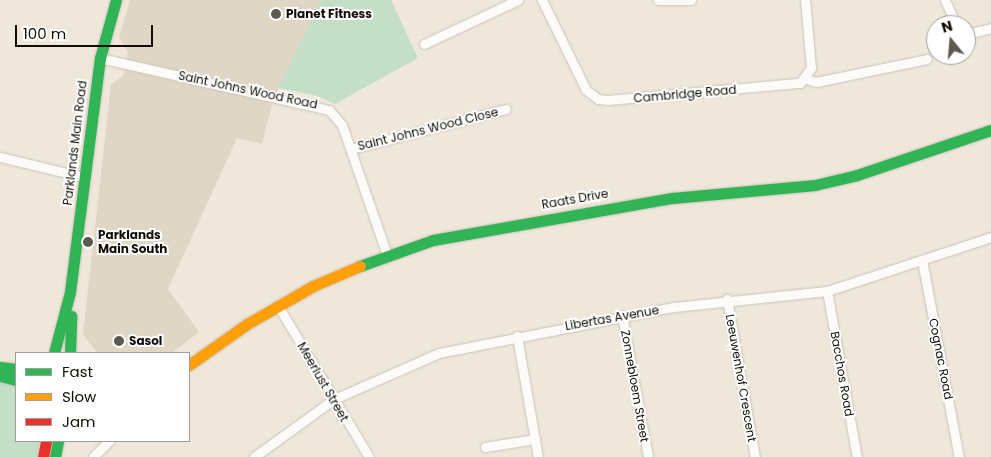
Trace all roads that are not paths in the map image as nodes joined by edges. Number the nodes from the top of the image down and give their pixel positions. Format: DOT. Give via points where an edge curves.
graph roads {
  1 [pos="116,0"];
  2 [pos="518,0"];
  3 [pos="542,0"];
  4 [pos="658,0"];
  5 [pos="691,0"];
  6 [pos="805,0"];
  7 [pos="945,0"];
  8 [pos="952,15"];
  9 [pos="991,28"];
  10 [pos="976,32"];
  11 [pos="424,44"];
  12 [pos="100,58"];
  13 [pos="926,59"];
  14 [pos="806,79"];
  15 [pos="506,109"];
  16 [pos="991,130"];
  17 [pos="351,149"];
  18 [pos="0,157"];
  19 [pos="83,177"];
  20 [pos="991,237"];
  21 [pos="388,255"];
  22 [pos="922,260"];
  23 [pos="827,291"];
  24 [pos="70,292"];
  25 [pos="727,299"];
  26 [pos="278,306"];
  27 [pos="622,315"];
  28 [pos="517,336"];
  29 [pos="54,352"];
  30 [pos="70,352"];
  31 [pos="190,365"];
  32 [pos="0,367"];
  33 [pos="15,369"];
  34 [pos="0,376"];
  35 [pos="15,380"];
  36 [pos="334,399"];
  37 [pos="535,439"];
  38 [pos="46,442"];
  39 [pos="58,442"];
  40 [pos="108,442"];
  41 [pos="485,447"];
  42 [pos="43,457"];
  43 [pos="55,457"];
  44 [pos="94,457"];
  45 [pos="254,457"];
  46 [pos="369,457"];
  47 [pos="538,457"];
  48 [pos="648,457"];
  49 [pos="755,457"];
  50 [pos="857,457"];
  51 [pos="959,457"];
  1 -- 12 [label="street, Parklands Main Road"];
  2 -- 11 [label="street"];
  3 -- 14 [label="street, Cambridge Road" via="581,82 590,96 598,100 796,85"];
  4 -- 5 [label="street"];
  6 -- 14 [label="street" via="811,68"];
  7 -- 8 [label="street"];
  9 -- 10 [label="street"];
  12 -- 17 [label="street, Saint Johns Wood Road" via="322,106 340,120"];
  12 -- 19 [label="street, Parklands Main Road"];
  13 -- 14 [label="street" via="816,82"];
  15 -- 17 [label="street, Saint Johns Wood Close"];
  16 -- 21 [label="street, Raats Drive" via="830,182 650,201 453,235"];
  17 -- 21 [label="street, Saint Johns Wood Road"];
  18 -- 19 [label="street"];
  19 -- 24 [label="street, Parklands Main Road"];
  20 -- 22 [label="street, Libertas Avenue"];
  21 -- 26 [label="street, Raats Drive" via="338,274"];
  22 -- 23 [label="street, Libertas Avenue"];
  22 -- 51 [label="street, Cognac Road"];
  23 -- 25 [label="street, Libertas Avenue"];
  23 -- 50 [label="street, Bacchos Road"];
  24 -- 29 [label="street, Parklands Main Road"];
  24 -- 30 [label="street, Parklands Main Road"];
  25 -- 27 [label="street, Libertas Avenue"];
  25 -- 49 [label="street, Leeuwenhof Crescent"];
  26 -- 31 [label="street, Raats Drive"];
  26 -- 36 [label="street, Meerlust Street"];
  27 -- 28 [label="street, Libertas Avenue"];
  27 -- 48 [label="street, Zonnebloem Street"];
  28 -- 36 [label="street, Libertas Avenue" via="439,353"];
  28 -- 37 [label="street"];
  32 -- 33 [label="street"];
  34 -- 35 [label="street"];
  36 -- 45 [label="street, Libertas Avenue"];
  36 -- 46 [label="street, Meerlust Street"];
  37 -- 41 [label="street"];
  37 -- 47 [label="street"];
  38 -- 42 [label="street"];
  39 -- 43 [label="street"];
  40 -- 44 [label="street"];
}
